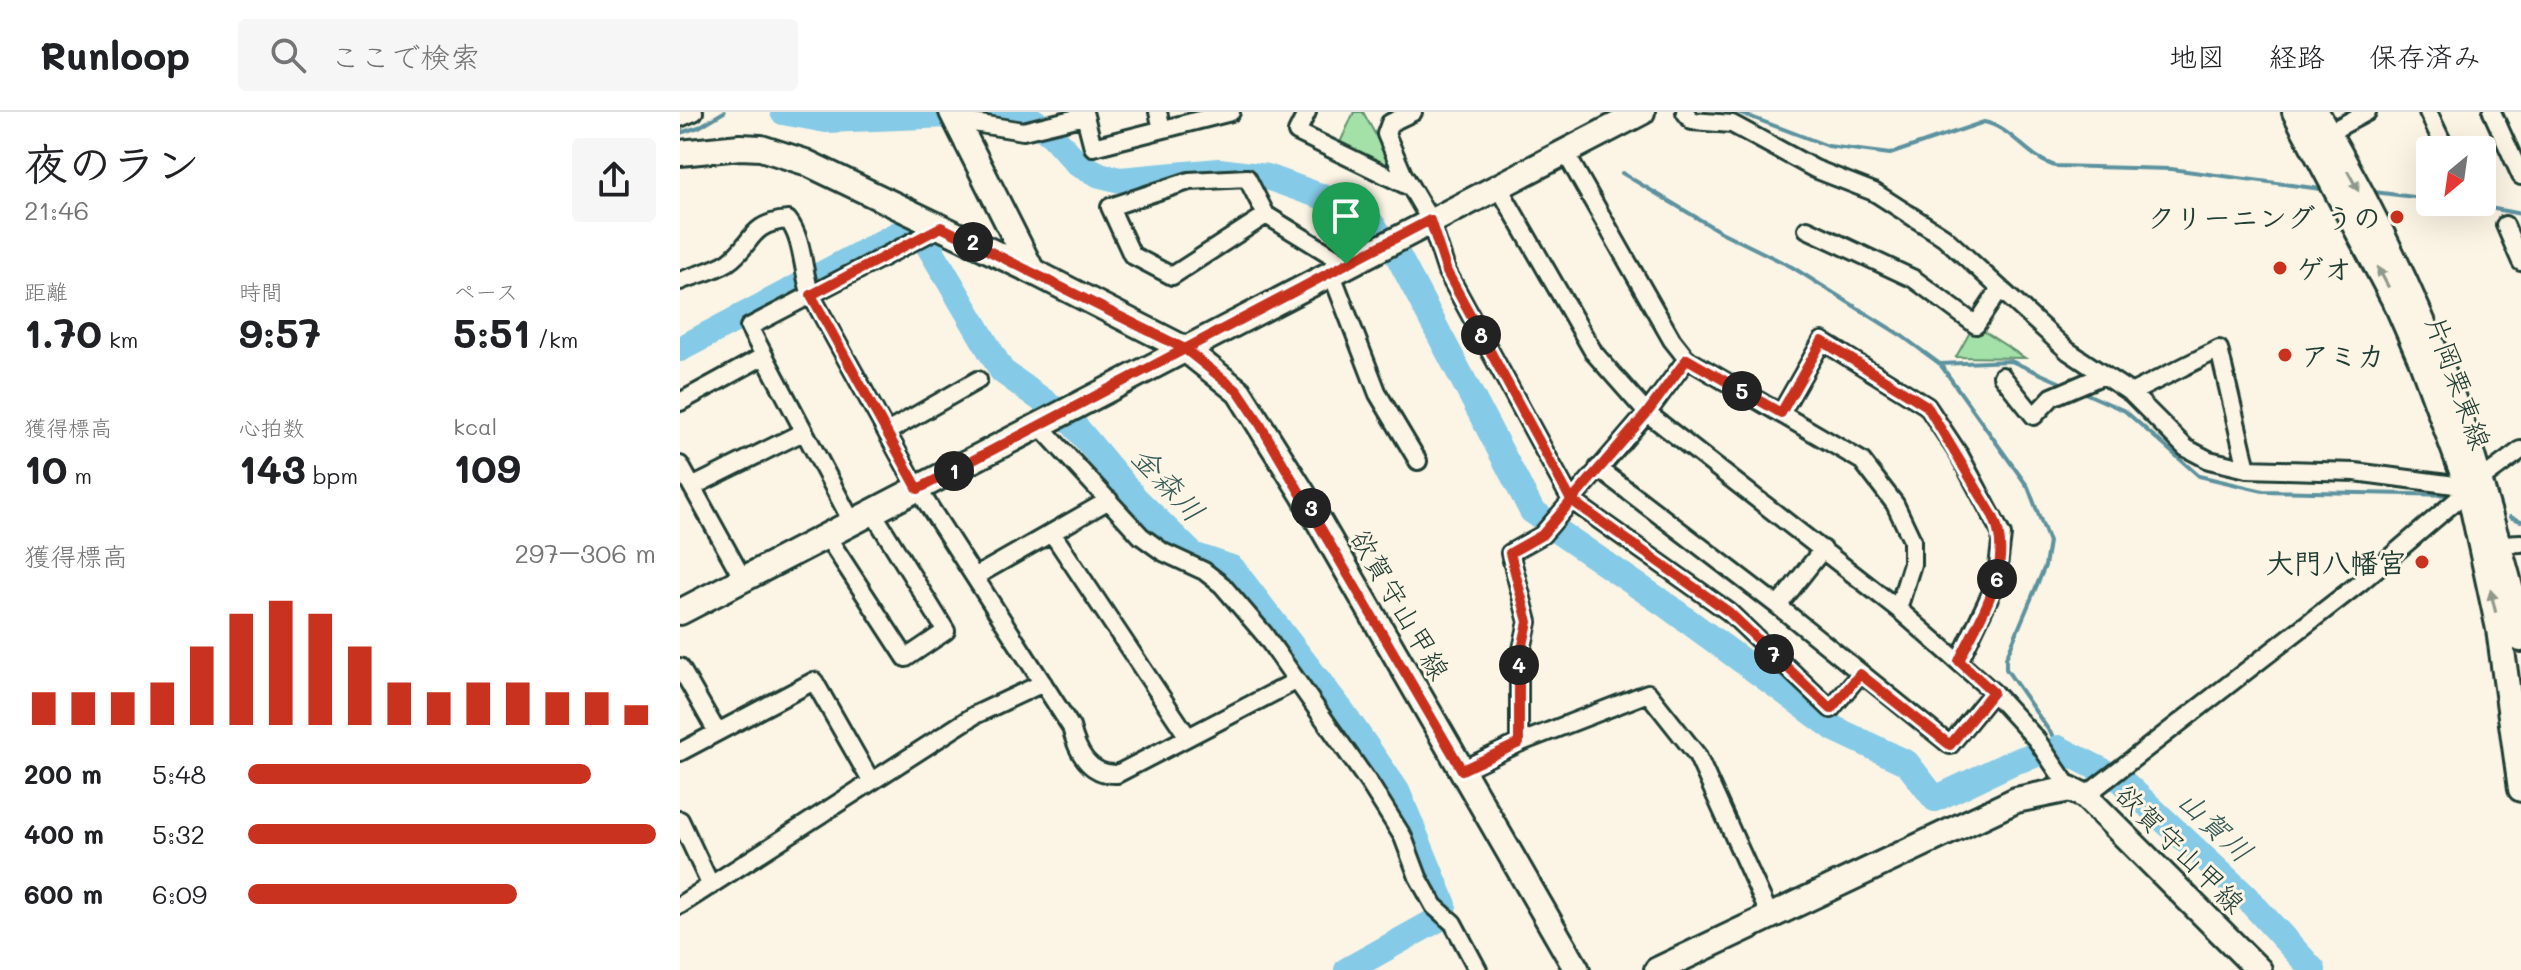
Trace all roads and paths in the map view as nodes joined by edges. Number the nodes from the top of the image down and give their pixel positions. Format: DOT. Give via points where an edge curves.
graph roads {
  1 [pos="694,112"];
  2 [pos="1231,112"];
  3 [pos="1307,112"];
  4 [pos="1413,112"];
  5 [pos="1642,112"];
  6 [pos="1685,112"];
  7 [pos="2295,112"];
  8 [pos="2367,112"];
  9 [pos="2428,112"];
  10 [pos="2492,112"];
  11 [pos="1084,114"];
  12 [pos="954,116"];
  13 [pos="680,118"];
  14 [pos="1160,120"];
  15 [pos="2322,122"];
  16 [pos="2439,136"];
  17 [pos="1565,152"];
  18 [pos="680,153"];
  19 [pos="2521,176"];
  20 [pos="1498,186"];
  21 [pos="1411,188"];
  22 [pos="1266,215"];
  23 [pos="1430,220"];
  24 [pos="2505,225"];
  25 [pos="941,227"];
  26 [pos="1807,229"];
  27 [pos="2521,262"];
  28 [pos="1338,268"];
  29 [pos="1032,271"];
  30 [pos="680,281"];
  31 [pos="2000,289"];
  32 [pos="811,295"];
  33 [pos="1185,349"];
  34 [pos="762,357"];
  35 [pos="1687,359"];
  36 [pos="2104,375"];
  37 [pos="2002,376"];
  38 [pos="978,380"];
  39 [pos="2131,393"];
  40 [pos="680,402"];
  41 [pos="1647,413"];
  42 [pos="1781,413"];
  43 [pos="1039,425"];
  44 [pos="803,432"];
  45 [pos="887,432"];
  46 [pos="2521,450"];
  47 [pos="1418,461"];
  48 [pos="680,465"];
  49 [pos="1598,468"];
  50 [pos="2247,469"];
  51 [pos="2474,485"];
  52 [pos="692,487"];
  53 [pos="918,489"];
  54 [pos="1109,500"];
  55 [pos="1571,500"];
  56 [pos="862,517"];
  57 [pos="1052,533"];
  58 [pos="826,535"];
  59 [pos="2511,543"];
  60 [pos="1823,549"];
  61 [pos="976,576"];
  62 [pos="743,579"];
  63 [pos="1778,606"];
  64 [pos="1898,609"];
  65 [pos="680,612"];
  66 [pos="2521,639"];
  67 [pos="1959,661"];
  68 [pos="680,667"];
  69 [pos="1860,674"];
  70 [pos="1296,681"];
  71 [pos="1043,683"];
  72 [pos="1993,692"];
  73 [pos="717,732"];
  74 [pos="1188,737"];
  75 [pos="1519,743"];
  76 [pos="680,752"];
  77 [pos="1462,770"];
  78 [pos="871,781"];
  79 [pos="2521,789"];
  80 [pos="2078,793"];
  81 [pos="680,820"];
  82 [pos="711,886"];
  83 [pos="680,905"];
  84 [pos="1770,916"];
  85 [pos="1478,970"];
  86 [pos="1577,970"];
  87 [pos="1657,970"];
  88 [pos="2259,970"];
  1 -- 13 [label="street"];
  2 -- 14 [label="street"];
  3 -- 21 [label="street" via="1297,132"];
  4 -- 21 [label="street" via="1390,123 1386,134"];
  5 -- 17 [label="main road"];
  6 -- 31 [label="street" via="1692,121 1732,124 1815,169 1874,192 1944,237"];
  51 -- 7 [label="main road, 片岡栗東線, one-way" via="2398,307"];
  8 -- 15 [label="street"];
  9 -- 16 [label="street"];
  10 -- 19 [label="street"];
  11 -- 12 [label="street" via="1023,131"];
  11 -- 14 [label="street" via="1093,147"];
  12 -- 29 [label="main road"];
  15 -- 51 [label="main road, 片岡栗東線, one-way" via="2405,278 2453,396"];
  17 -- 20 [label="main road"];
  17 -- 35 [label="street"];
  18 -- 25 [label="main road, 欲賀守山甲線" via="740,147 779,152"];
  20 -- 23 [label="main road"];
  20 -- 41 [label="street" via="1594,353"];
  21 -- 23 [label="street"];
  22 -- 22 [label="street" via="1247,178 1189,181 1110,207 1132,255 1172,276"];
  22 -- 28 [label="street"];
  23 -- 28 [label="main road"];
  23 -- 55 [label="street" via="1447,272"];
  24 -- 27 [label="street"];
  25 -- 29 [label="main road, 欲賀守山甲線"];
  25 -- 32 [label="street"];
  26 -- 31 [label="street" via="1914,279 1976,325"];
  28 -- 33 [label="main road"];
  28 -- 47 [label="street" via="1378,394"];
  29 -- 33 [label="main road, 欲賀守山甲線"];
  30 -- 32 [label="street" via="729,261 752,233 788,220 796,230"];
  31 -- 36 [label="street" via="2068,351"];
  32 -- 34 [label="street" via="749,327"];
  32 -- 45 [label="street"];
  33 -- 43 [label="main road"];
  33 -- 77 [label="main road, 欲賀守山甲線" via="1239,392 1257,419"];
  34 -- 40 [label="street"];
  34 -- 44 [label="street"];
  35 -- 41 [label="street"];
  35 -- 42 [label="street"];
  36 -- 37 [label="street" via="2052,397 2034,416"];
  36 -- 39 [label="street"];
  38 -- 45 [label="street"];
  39 -- 50 [label="street" via="2186,448"];
  39 -- 50 [label="street" via="2219,349"];
  41 -- 49 [label="street"];
  41 -- 60 [label="street"];
  42 -- 64 [label="street" via="1862,461 1895,504 1912,540 1912,564"];
  42 -- 67 [label="street" via="1822,341 1927,406 2002,535 1996,583"];
  43 -- 53 [label="main road"];
  43 -- 54 [label="street"];
  44 -- 52 [label="street"];
  44 -- 56 [label="street"];
  45 -- 53 [label="street"];
  46 -- 51 [label="street"];
  48 -- 52 [label="street"];
  49 -- 55 [label="street"];
  49 -- 63 [label="street"];
  50 -- 51 [label="street" via="2355,472"];
  51 -- 59 [label="main road, 片岡栗東線"];
  79 -- 51 [label="main road, 片岡栗東線, one-way"];
  51 -- 80 [label="street" via="2361,582"];
  52 -- 62 [label="street"];
  53 -- 56 [label="main road"];
  53 -- 61 [label="street"];
  54 -- 57 [label="street"];
  54 -- 70 [label="street" via="1141,536 1222,585"];
  55 -- 69 [label="street" via="1729,612 1831,709"];
  55 -- 75 [label="street" via="1542,535 1510,553 1528,622 1519,663"];
  56 -- 58 [label="main road"];
  56 -- 58 [label="street" via="946,631 906,658"];
  57 -- 61 [label="street"];
  57 -- 74 [label="street"];
  58 -- 62 [label="main road"];
  59 -- 66 [label="main road, 片岡栗東線"];
  60 -- 63 [label="street"];
  60 -- 64 [label="street"];
  61 -- 71 [label="street"];
  62 -- 65 [label="main road"];
  63 -- 69 [label="street"];
  64 -- 67 [label="street"];
  67 -- 72 [label="street"];
  68 -- 73 [label="street"];
  69 -- 72 [label="street" via="1950,745"];
  70 -- 74 [label="street"];
  70 -- 85 [label="street" via="1403,837 1423,887 1453,923"];
  71 -- 74 [label="street" via="1083,758 1108,774"];
  71 -- 78 [label="street" via="975,715"];
  72 -- 80 [label="street"];
  73 -- 76 [label="street"];
  73 -- 78 [label="street" via="814,681"];
  75 -- 77 [label="street"];
  75 -- 84 [label="street" via="1648,693 1697,755"];
  77 -- 86 [label="main road, 欲賀守山甲線"];
  78 -- 82 [label="street"];
  80 -- 84 [label="main road, 欲賀守山甲線" via="2016,800"];
  80 -- 88 [label="main road, 欲賀守山甲線"];
  81 -- 82 [label="street"];
  82 -- 83 [label="street"];
  84 -- 87 [label="main road, 欲賀守山甲線"];
}
